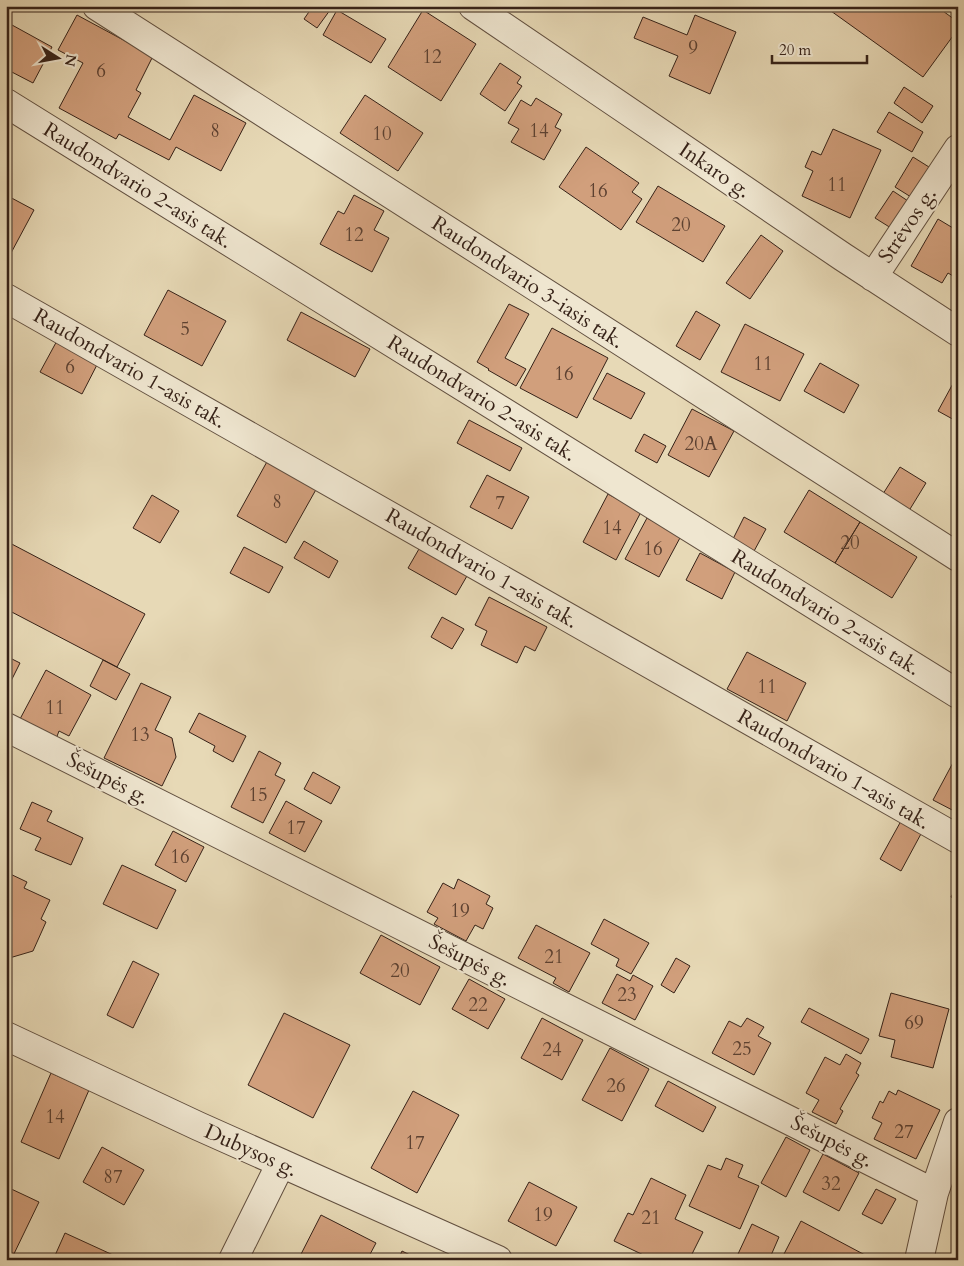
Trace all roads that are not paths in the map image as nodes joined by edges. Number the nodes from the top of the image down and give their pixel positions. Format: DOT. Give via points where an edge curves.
graph roads {
  1 [pos="97,6"];
  2 [pos="473,6"];
  3 [pos="6,103"];
  4 [pos="958,149"];
  5 [pos="873,277"];
  6 [pos="6,298"];
  7 [pos="958,332"];
  8 [pos="958,557"];
  9 [pos="958,694"];
  10 [pos="6,727"];
  11 [pos="958,839"];
  12 [pos="6,1036"];
  13 [pos="958,1122"];
  14 [pos="281,1163"];
  15 [pos="934,1193"];
  16 [pos="233,1260"];
  17 [pos="498,1260"];
  18 [pos="919,1260"];
  1 -- 8 [label="street, Raudondvario 3-iasis tak."];
  2 -- 5 [label="street, Inkaro g."];
  3 -- 9 [label="street, Raudondvario 2-asis tak."];
  4 -- 5 [label="street, Strėvos g."];
  5 -- 7 [label="street, Inkaro g."];
  6 -- 11 [label="street, Raudondvario 1-asis tak."];
  10 -- 15 [label="street, Šešupės g."];
  12 -- 14 [label="street, Dubysos g."];
  13 -- 15 [label="street"];
  14 -- 16 [label="street"];
  14 -- 17 [label="street, Dubysos g."];
  15 -- 18 [label="street"];
}
